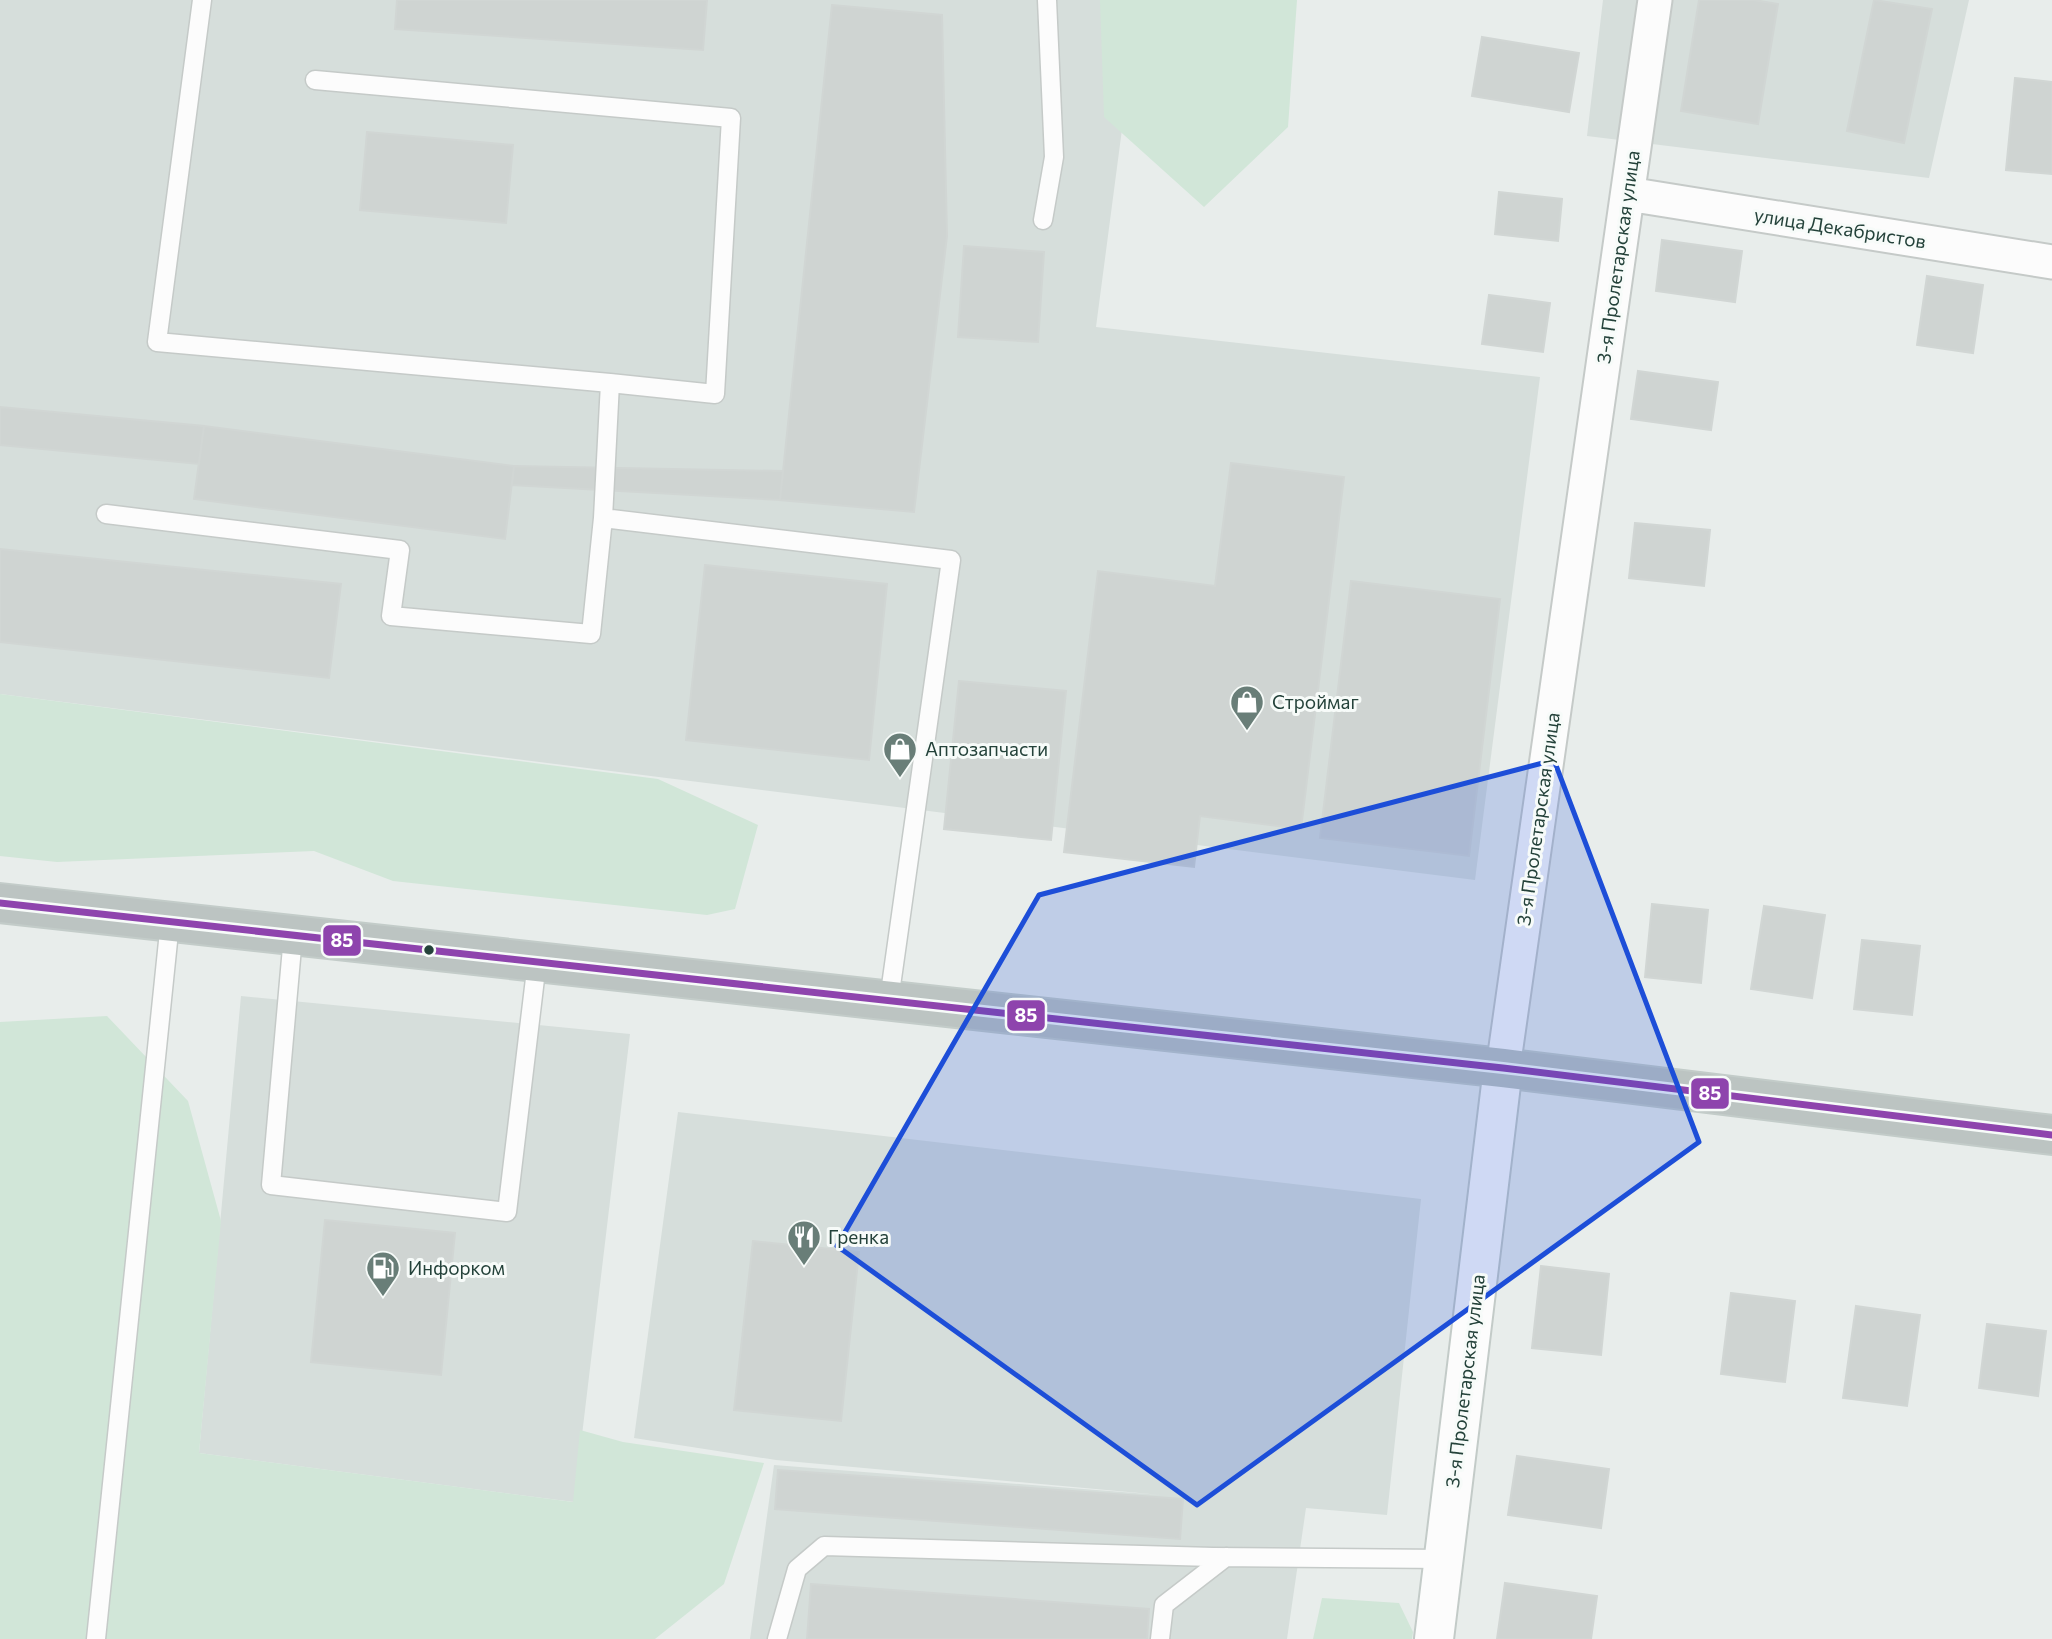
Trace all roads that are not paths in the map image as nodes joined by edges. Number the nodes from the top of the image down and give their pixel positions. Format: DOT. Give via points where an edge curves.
graph roads {
  1 [pos="202,0"];
  2 [pos="1046,0"];
  3 [pos="1655,0"];
  4 [pos="315,80"];
  5 [pos="1628,194"];
  6 [pos="1043,220"];
  7 [pos="2052,262"];
  8 [pos="610,383"];
  9 [pos="106,514"];
  10 [pos="603,518"];
  11 [pos="0,903"];
  12 [pos="170,922"];
  13 [pos="293,936"];
  14 [pos="537,961"];
  15 [pos="889,1000"];
  16 [pos="1503,1068"];
  17 [pos="2052,1135"];
  18 [pos="1226,1557"];
  19 [pos="1444,1559"];
  20 [pos="96,1639"];
  21 [pos="777,1639"];
  22 [pos="1160,1639"];
  23 [pos="1434,1639"];
  1 -- 8 [label="lane" via="157,342"];
  2 -- 6 [label="lane" via="1054,157"];
  3 -- 5 [label="street, 3-я Пролетарская улица"];
  4 -- 8 [label="lane" via="731,118 715,394"];
  5 -- 7 [label="street, улица Декабристов"];
  5 -- 16 [label="street, 3-я Пролетарская улица"];
  8 -- 10 [label="lane"];
  9 -- 10 [label="lane" via="400,550 391,616 591,634"];
  10 -- 15 [label="lane" via="951,560"];
  11 -- 12 [label="highway"];
  12 -- 13 [label="highway"];
  12 -- 20 [label="lane"];
  13 -- 14 [label="highway"];
  13 -- 14 [label="lane" via="271,1185 507,1212"];
  14 -- 15 [label="highway"];
  15 -- 16 [label="highway"];
  16 -- 17 [label="highway"];
  16 -- 19 [label="street, 3-я Пролетарская улица"];
  18 -- 19 [label="lane"];
  18 -- 21 [label="lane" via="824,1546 797,1569"];
  18 -- 22 [label="lane" via="1164,1605"];
  19 -- 23 [label="street, 3-я Пролетарская улица"];
}
